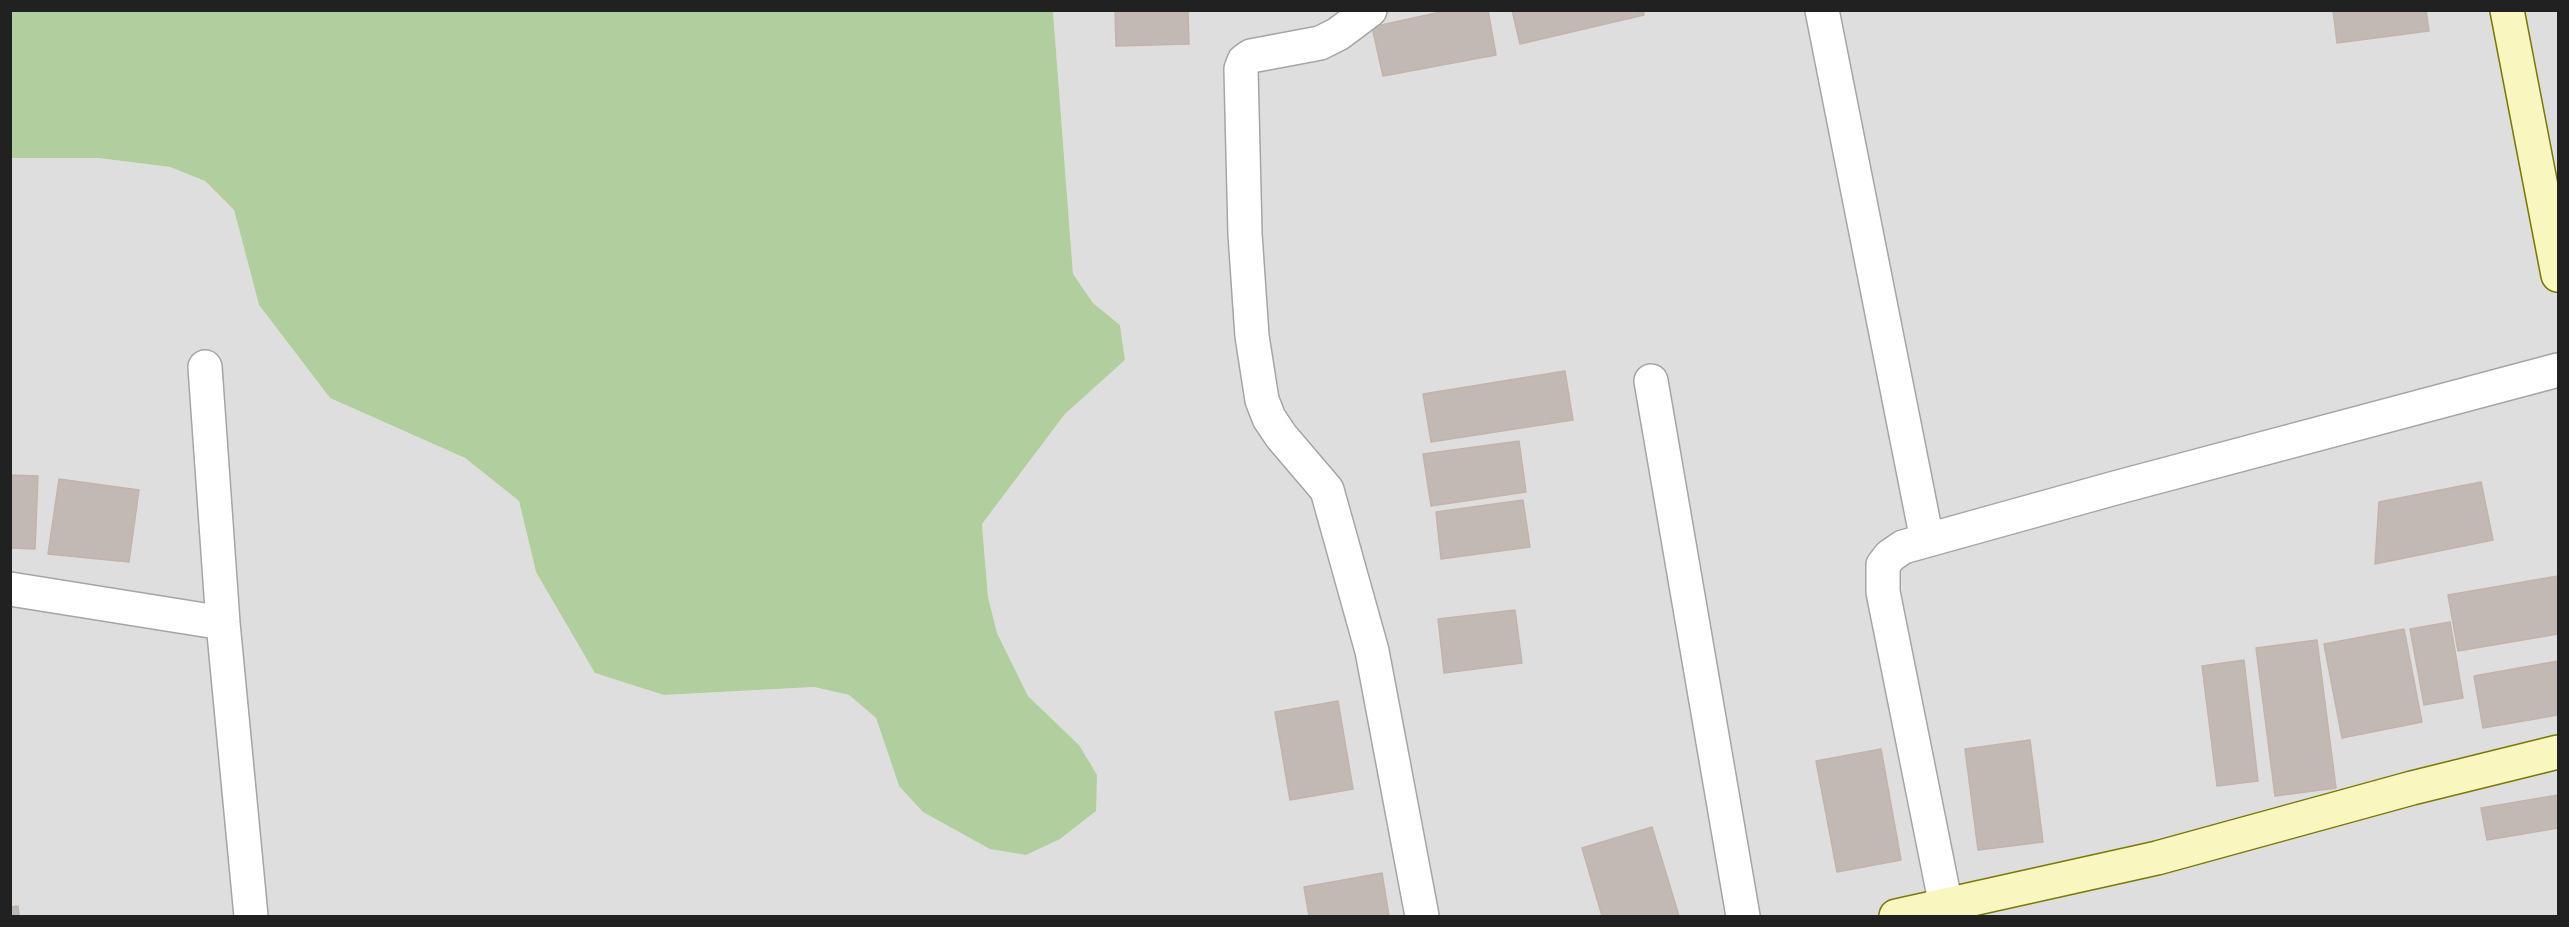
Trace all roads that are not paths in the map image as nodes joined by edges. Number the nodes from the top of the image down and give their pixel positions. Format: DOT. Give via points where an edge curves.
graph roads {
  1 [pos="1370,10"];
  2 [pos="1822,10"];
  3 [pos="2507,10"];
  4 [pos="2559,275"];
  5 [pos="205,367"];
  6 [pos="2559,370"];
  7 [pos="1651,381"];
  8 [pos="1927,540"];
  9 [pos="10,589"];
  10 [pos="223,623"];
  11 [pos="2559,752"];
  12 [pos="1946,906"];
  13 [pos="250,916"];
  14 [pos="1422,916"];
  15 [pos="1743,916"];
  16 [pos="1896,916"];
  1 -- 14 [label="street" via="1320,43 1251,56 1244,61 1241,69 1245,234 1252,336 1262,400 1281,436 1327,490 1372,651"];
  2 -- 8 [label="street"];
  3 -- 4 [label="street"];
  5 -- 10 [label="street"];
  6 -- 8 [label="street"];
  7 -- 15 [label="street"];
  8 -- 12 [label="street" via="1903,547 1890,556 1883,565 1881,578"];
  9 -- 10 [label="street"];
  10 -- 13 [label="street"];
  11 -- 12 [label="street" via="2157,858"];
  12 -- 16 [label="street"];
}
